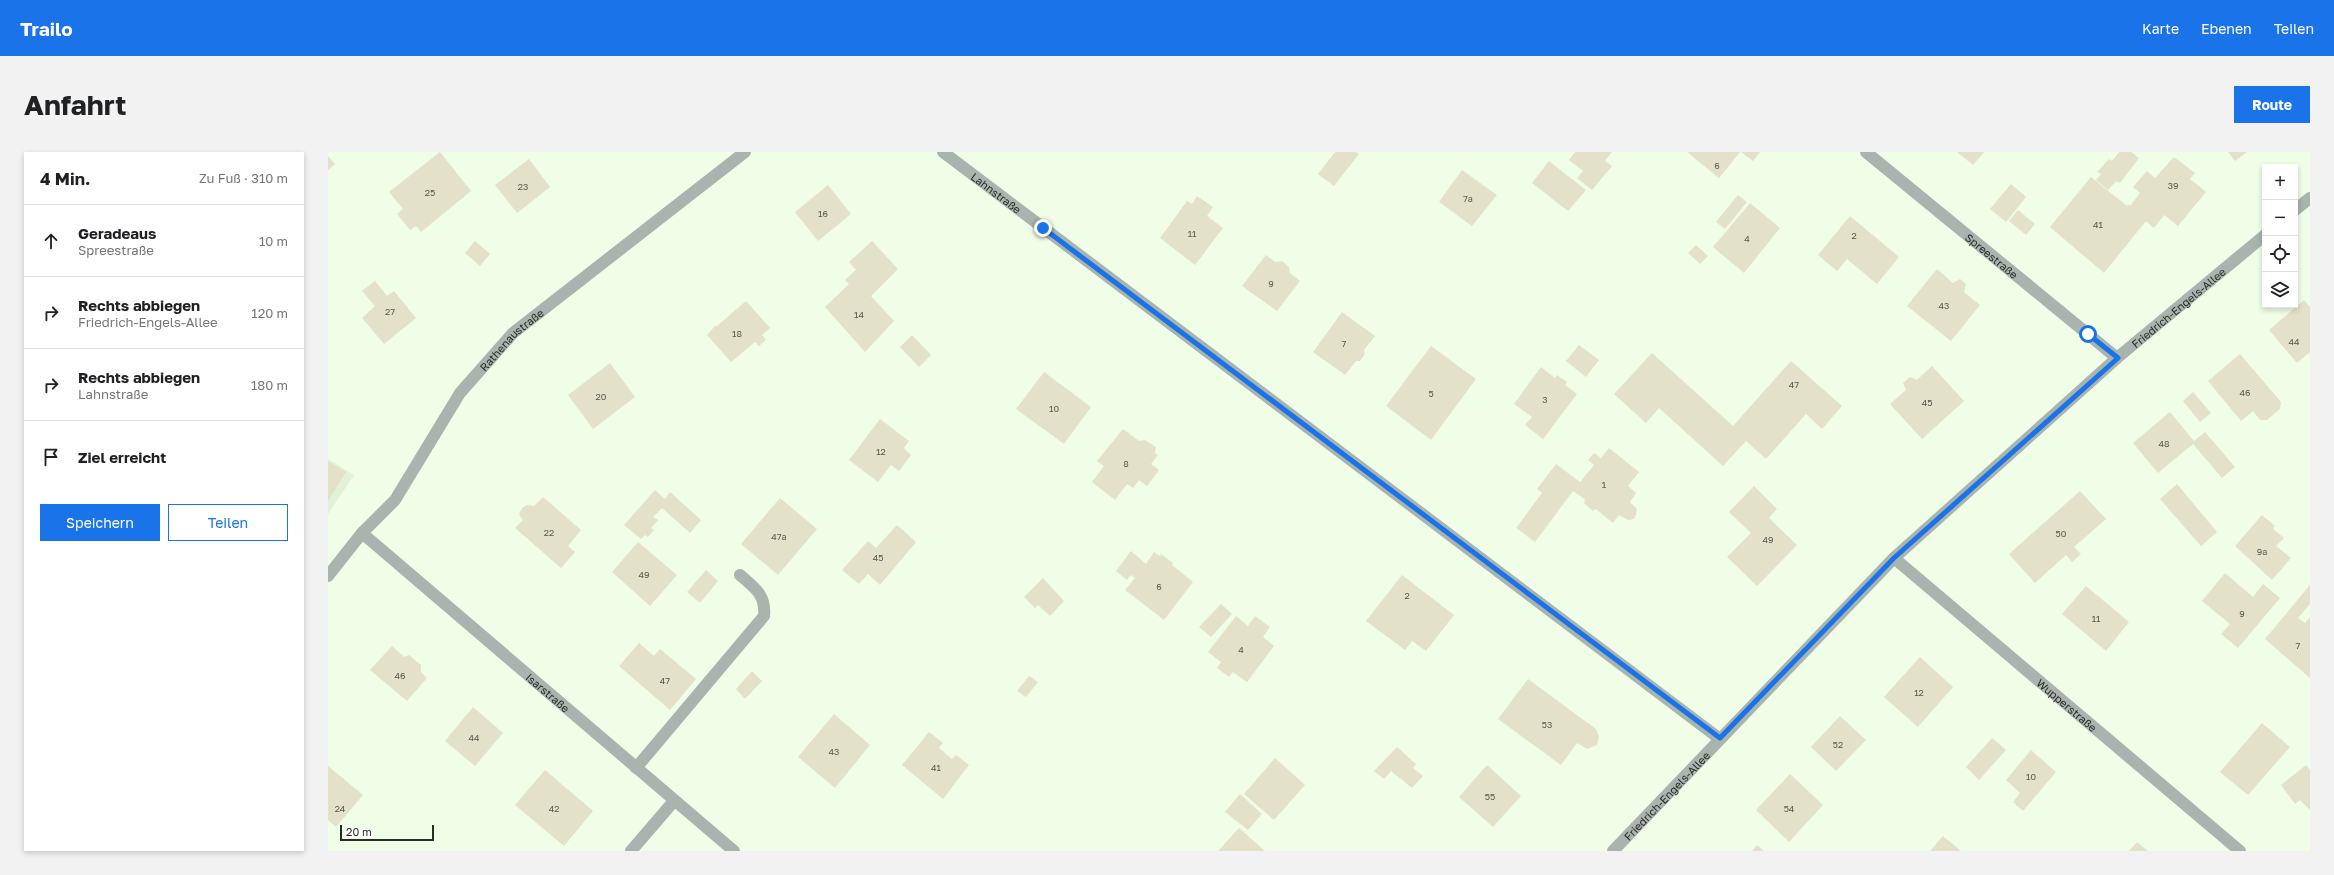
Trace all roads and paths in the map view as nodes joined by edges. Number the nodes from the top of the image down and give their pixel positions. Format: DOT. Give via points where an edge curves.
graph roads {
  1 [pos="745,152"];
  2 [pos="943,152"];
  3 [pos="1866,152"];
  4 [pos="2310,198"];
  5 [pos="2298,208"];
  6 [pos="2264,236"];
  7 [pos="2118,358"];
  8 [pos="362,534"];
  9 [pos="1894,558"];
  10 [pos="740,575"];
  11 [pos="328,576"];
  12 [pos="1720,738"];
  13 [pos="636,768"];
  14 [pos="674,801"];
  15 [pos="632,851"];
  16 [pos="734,851"];
  17 [pos="1613,851"];
  18 [pos="2240,851"];
  1 -- 8 [label="street, Rathenaustraße" via="513,333 460,393 395,500"];
  2 -- 12 [label="street, Lahnstraße"];
  3 -- 7 [label="street, Spreestraße"];
  4 -- 5 [label="street"];
  6 -- 7 [label="street, Friedrich-Engels-Allee"];
  7 -- 9 [label="street, Friedrich-Engels-Allee"];
  8 -- 11 [label="street, Rathenaustraße"];
  8 -- 13 [label="street, Isarstraße"];
  9 -- 12 [label="street, Friedrich-Engels-Allee"];
  9 -- 18 [label="street, Wupperstraße"];
  10 -- 13 [label="street" via="754,587 765,603 764,616"];
  12 -- 17 [label="street, Friedrich-Engels-Allee"];
  13 -- 14 [label="street, Isarstraße"];
  14 -- 15 [label="street"];
  14 -- 16 [label="street, Isarstraße"];
}
